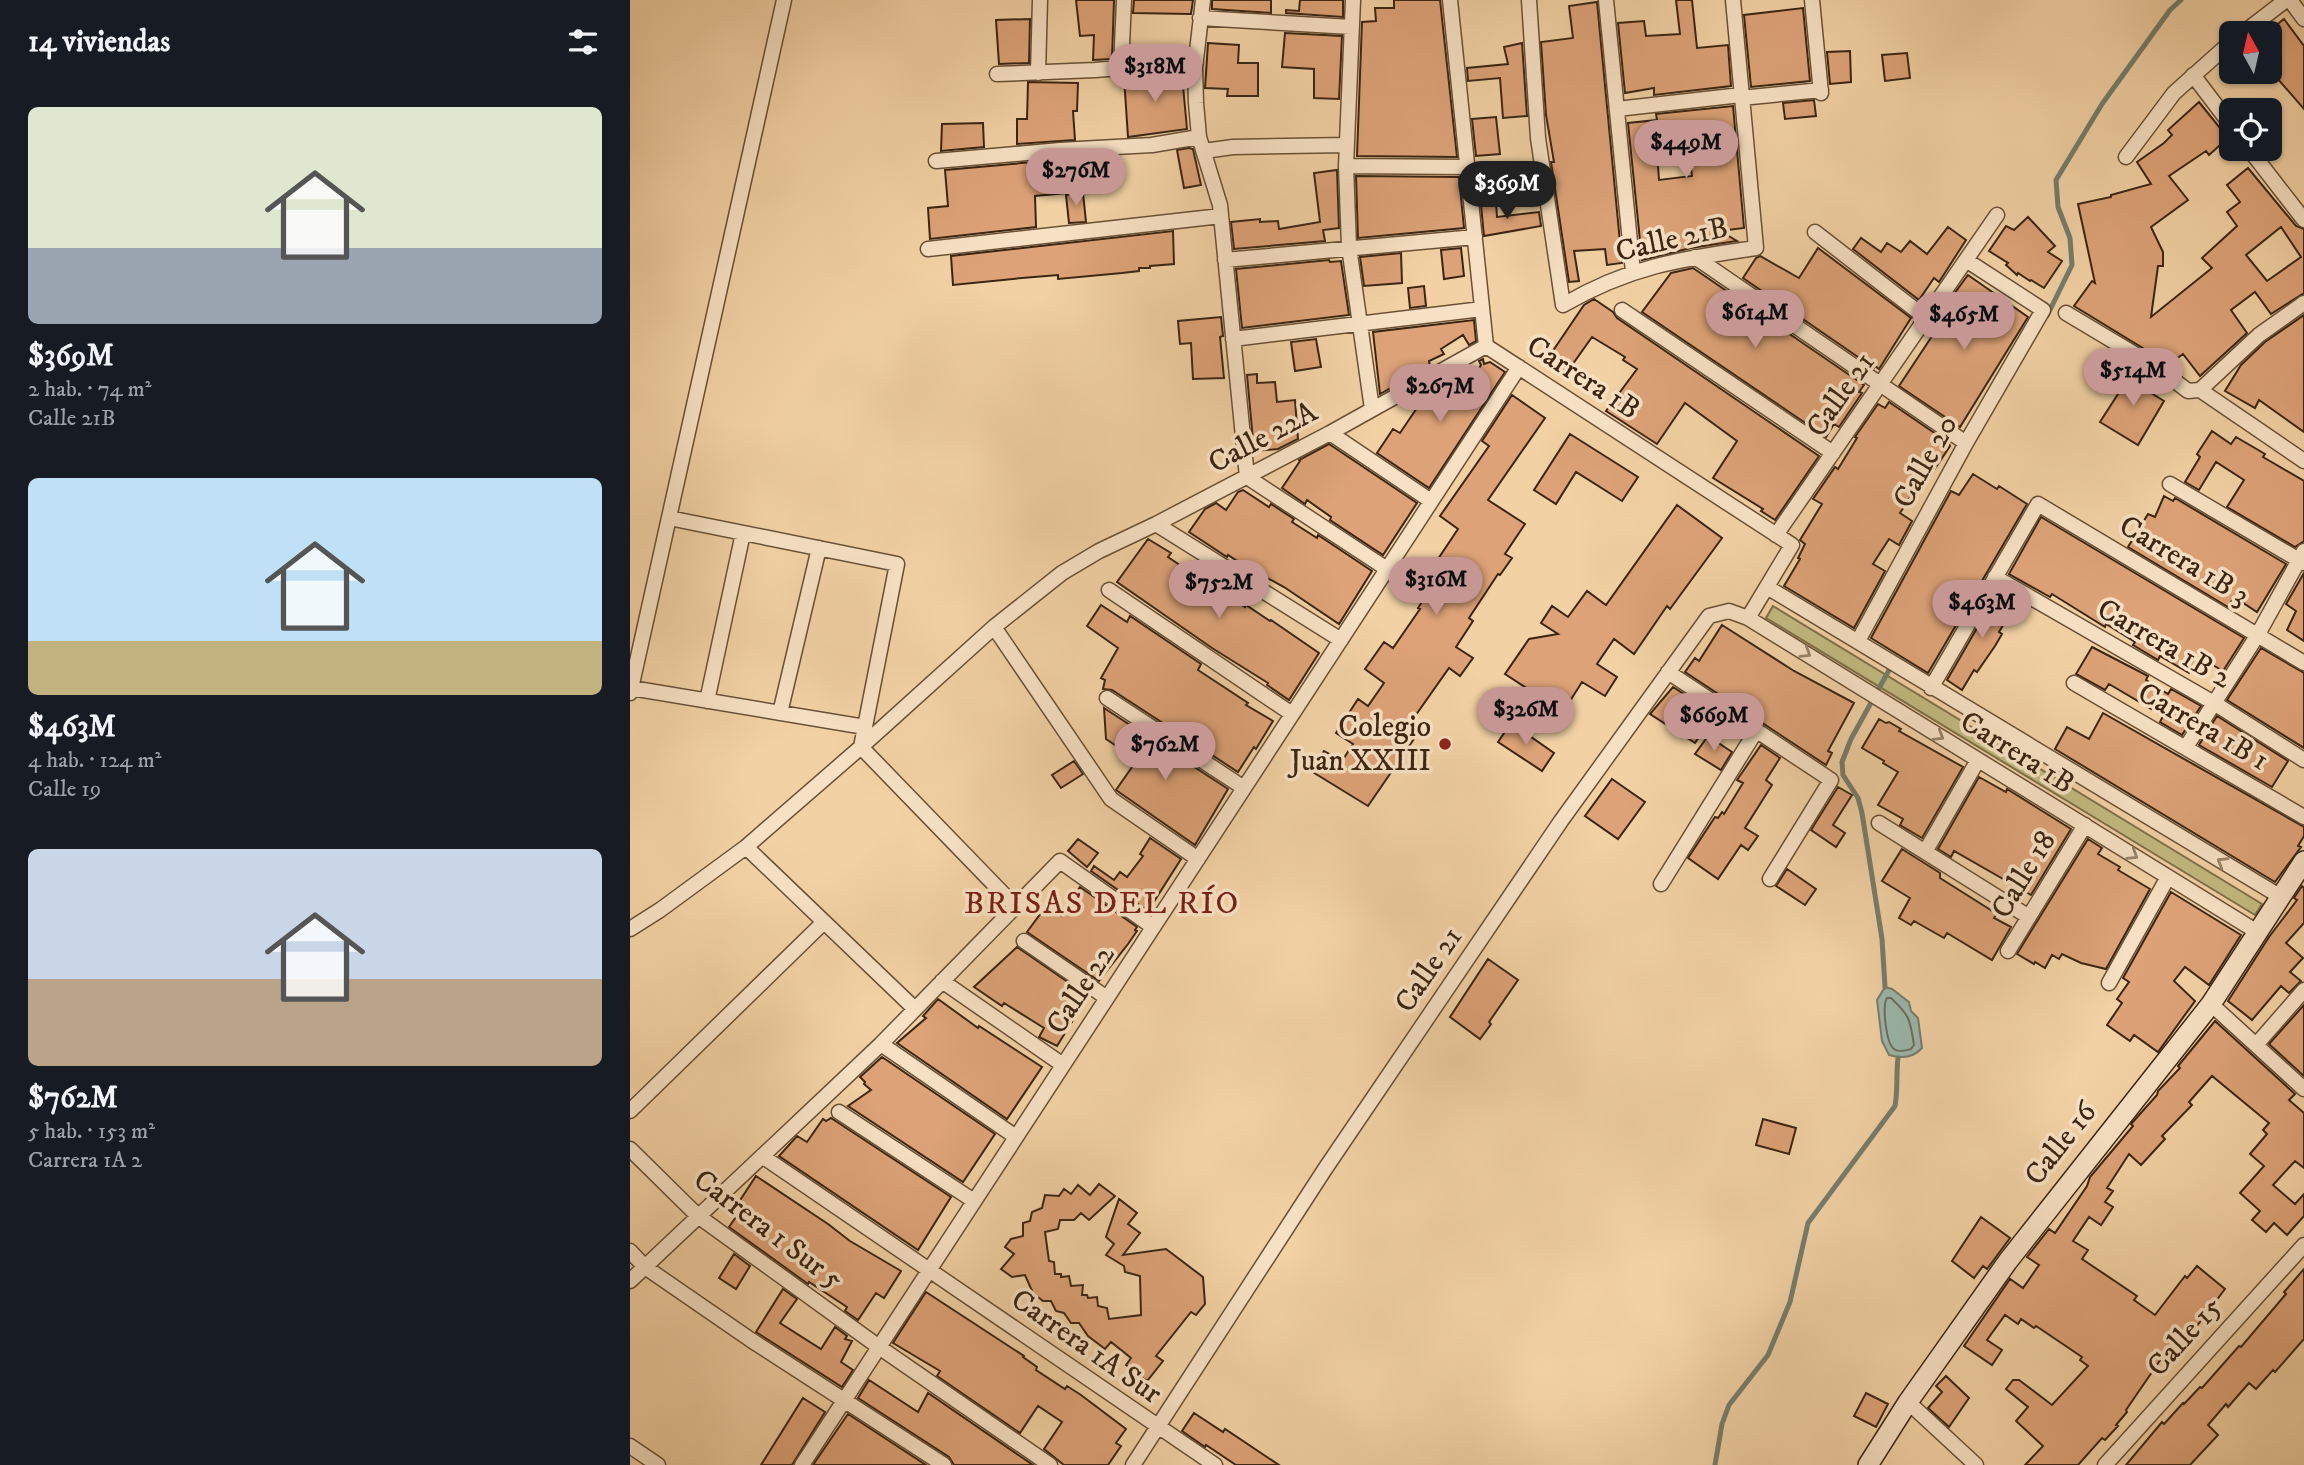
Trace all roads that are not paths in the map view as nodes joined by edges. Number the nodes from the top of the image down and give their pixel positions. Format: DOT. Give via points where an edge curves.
graph roads {
  1 [pos="784,0"];
  2 [pos="1040,0"];
  3 [pos="1124,0"];
  4 [pos="1203,0"];
  5 [pos="1353,0"];
  6 [pos="1450,0"];
  7 [pos="1529,0"];
  8 [pos="1606,0"];
  9 [pos="1733,0"];
  10 [pos="1812,0"];
  11 [pos="2288,0"];
  12 [pos="1200,18"];
  13 [pos="2304,19"];
  14 [pos="2259,21"];
  15 [pos="1352,27"];
  16 [pos="2219,52"];
  17 [pos="1196,62"];
  18 [pos="1121,68"];
  19 [pos="1038,73"];
  20 [pos="997,74"];
  21 [pos="2193,75"];
  22 [pos="1741,97"];
  23 [pos="1617,109"];
  24 [pos="2219,109"];
  25 [pos="1199,137"];
  26 [pos="1347,145"];
  27 [pos="1204,151"];
  28 [pos="2126,157"];
  29 [pos="936,161"];
  30 [pos="2258,161"];
  31 [pos="1346,166"];
  32 [pos="1467,167"];
  33 [pos="1997,215"];
  34 [pos="1221,216"];
  35 [pos="2304,220"];
  36 [pos="1815,232"];
  37 [pos="1475,237"];
  38 [pos="1349,247"];
  39 [pos="928,249"];
  40 [pos="1695,257"];
  41 [pos="1225,260"];
  42 [pos="1966,260"];
  43 [pos="1633,272"];
  44 [pos="2304,303"];
  45 [pos="1482,309"];
  46 [pos="1622,310"];
  47 [pos="2066,313"];
  48 [pos="1926,318"];
  49 [pos="1360,324"];
  50 [pos="1233,339"];
  51 [pos="1486,346"];
  52 [pos="1519,367"];
  53 [pos="1880,384"];
  54 [pos="2200,390"];
  55 [pos="1372,409"];
  56 [pos="1330,433"];
  57 [pos="1966,443"];
  58 [pos="1833,453"];
  59 [pos="2304,461"];
  60 [pos="1247,477"];
  61 [pos="2170,484"];
  62 [pos="1432,501"];
  63 [pos="669,518"];
  64 [pos="1156,524"];
  65 [pos="743,533"];
  66 [pos="1776,535"];
  67 [pos="819,548"];
  68 [pos="2302,558"];
  69 [pos="1387,569"];
  70 [pos="1995,578"];
  71 [pos="1767,587"];
  72 [pos="1109,590"];
  73 [pos="1748,618"];
  74 [pos="995,627"];
  75 [pos="2257,636"];
  76 [pos="1341,640"];
  77 [pos="1858,642"];
  78 [pos="2304,663"];
  79 [pos="1668,673"];
  80 [pos="2074,683"];
  81 [pos="1931,688"];
  82 [pos="630,691"];
  83 [pos="1107,698"];
  84 [pos="707,701"];
  85 [pos="2214,703"];
  86 [pos="780,713"];
  87 [pos="1292,714"];
  88 [pos="865,727"];
  89 [pos="1756,732"];
  90 [pos="861,747"];
  91 [pos="2186,747"];
  92 [pos="1978,760"];
  93 [pos="2304,760"];
  94 [pos="1244,788"];
  95 [pos="2304,817"];
  96 [pos="1879,822"];
  97 [pos="2085,825"];
  98 [pos="746,846"];
  99 [pos="1925,852"];
  100 [pos="1198,859"];
  101 [pos="2304,861"];
  102 [pos="2168,877"];
  103 [pos="1770,879"];
  104 [pos="1661,884"];
  105 [pos="2281,897"];
  106 [pos="1015,906"];
  107 [pos="2029,917"];
  108 [pos="824,922"];
  109 [pos="1153,927"];
  110 [pos="630,929"];
  111 [pos="2259,933"];
  112 [pos="1024,941"];
  113 [pos="2008,951"];
  114 [pos="942,981"];
  115 [pos="2109,983"];
  116 [pos="2304,990"];
  117 [pos="1107,998"];
  118 [pos="2211,1004"];
  119 [pos="915,1009"];
  120 [pos="881,1044"];
  121 [pos="2256,1045"];
  122 [pos="1063,1065"];
  123 [pos="2304,1089"];
  124 [pos="630,1111"];
  125 [pos="839,1112"];
  126 [pos="1016,1137"];
  127 [pos="630,1149"];
  128 [pos="762,1156"];
  129 [pos="974,1201"];
  130 [pos="698,1216"];
  131 [pos="2304,1245"];
  132 [pos="630,1251"];
  133 [pos="645,1267"];
  134 [pos="929,1270"];
  135 [pos="630,1281"];
  136 [pos="879,1347"];
  137 [pos="844,1400"];
  138 [pos="1908,1402"];
  139 [pos="1158,1428"];
  140 [pos="630,1446"];
  141 [pos="658,1465"];
  142 [pos="802,1465"];
  143 [pos="944,1465"];
  144 [pos="1050,1465"];
  145 [pos="1133,1465"];
  146 [pos="1215,1465"];
  147 [pos="1868,1465"];
  148 [pos="1976,1465"];
  149 [pos="2105,1465"];
  1 -- 63 [label="street"];
  2 -- 19 [label="street"];
  3 -- 18 [label="street"];
  4 -- 12 [label="street"];
  5 -- 15 [label="street"];
  6 -- 32 [label="street"];
  7 -- 43 [label="street, Calle 21B" via="1538,138 1563,305"];
  8 -- 23 [label="street"];
  9 -- 22 [label="street"];
  10 -- 22 [label="street" via="1821,92"];
  11 -- 13 [label="street"];
  11 -- 14 [label="street"];
  12 -- 15 [label="street"];
  12 -- 17 [label="street"];
  15 -- 26 [label="street"];
  16 -- 21 [label="street"];
  17 -- 18 [label="street"];
  17 -- 25 [label="street"];
  18 -- 19 [label="street"];
  19 -- 20 [label="street"];
  21 -- 24 [label="street"];
  21 -- 28 [label="street"];
  22 -- 23 [label="street"];
  22 -- 40 [label="street, Calle 21B" via="1756,248"];
  23 -- 43 [label="street"];
  25 -- 27 [label="street"];
  25 -- 29 [label="street" via="1152,145"];
  26 -- 27 [label="street"];
  26 -- 31 [label="street"];
  27 -- 34 [label="street"];
  30 -- 35 [label="street"];
  31 -- 32 [label="street"];
  31 -- 38 [label="street"];
  32 -- 37 [label="street"];
  33 -- 42 [label="street, Calle 21"];
  34 -- 39 [label="street"];
  34 -- 41 [label="street"];
  36 -- 48 [label="street"];
  37 -- 38 [label="street"];
  37 -- 45 [label="street"];
  38 -- 41 [label="street"];
  38 -- 49 [label="street"];
  40 -- 43 [label="street, Calle 21B"];
  40 -- 53 [label="street"];
  41 -- 50 [label="street"];
  42 -- 48 [label="street, Calle 21"];
  42 -- 57 [label="street, Calle 20" via="2043,310"];
  44 -- 54 [label="street" via="2259,335"];
  45 -- 49 [label="street"];
  45 -- 51 [label="street"];
  46 -- 58 [label="street"];
  47 -- 54 [label="street" via="2188,391"];
  48 -- 53 [label="street, Calle 21"];
  49 -- 50 [label="street"];
  49 -- 55 [label="street"];
  50 -- 60 [label="street"];
  51 -- 52 [label="street, Carrera 1B"];
  51 -- 55 [label="street, Calle 22A"];
  52 -- 62 [label="street, Calle 22"];
  52 -- 66 [label="street, Carrera 1B"];
  53 -- 57 [label="street"];
  53 -- 58 [label="street, Calle 21"];
  54 -- 59 [label="street"];
  55 -- 56 [label="street, Calle 22A"];
  56 -- 60 [label="street, Calle 22A"];
  56 -- 62 [label="street"];
  57 -- 77 [label="street, Calle 20"];
  58 -- 66 [label="street, Calle 21"];
  60 -- 64 [label="street, Calle 22A"];
  60 -- 69 [label="street"];
  61 -- 68 [label="street"];
  62 -- 69 [label="street, Calle 22"];
  63 -- 65 [label="street"];
  63 -- 82 [label="street"];
  64 -- 74 [label="street, Calle 22A" via="1062,573"];
  64 -- 76 [label="street"];
  65 -- 67 [label="street"];
  65 -- 84 [label="street"];
  66 -- 71 [label="street, Carrera 1B" via="1792,545"];
  67 -- 86 [label="street"];
  67 -- 88 [label="street" via="897,564"];
  68 -- 75 [label="street"];
  69 -- 76 [label="street, Calle 22"];
  70 -- 75 [label="street, Carrera 1B 3" via="2038,504"];
  70 -- 81 [label="street"];
  70 -- 85 [label="street, Carrera 1B 2"];
  71 -- 73 [label="street"];
  71 -- 77 [label="street, Carrera 1B"];
  72 -- 87 [label="street"];
  73 -- 79 [label="street, Calle 21" via="1730,611 1709,616"];
  73 -- 92 [label="street, Carrera 1B, one-way"];
  74 -- 90 [label="street, Calle 22A"];
  74 -- 100 [label="street" via="1111,799"];
  75 -- 78 [label="street, Carrera 1B 3"];
  75 -- 85 [label="street"];
  76 -- 87 [label="street, Calle 22"];
  77 -- 81 [label="street, Carrera 1B"];
  79 -- 89 [label="street"];
  79 -- 139 [label="street, Calle 21" via="1561,821 1325,1169"];
  80 -- 91 [label="street, Carrera 1B 1"];
  105 -- 81 [label="street, Carrera 1B, one-way"];
  82 -- 84 [label="street"];
  83 -- 94 [label="street"];
  84 -- 86 [label="street"];
  85 -- 91 [label="street"];
  85 -- 93 [label="street, Carrera 1B 2"];
  86 -- 88 [label="street"];
  87 -- 94 [label="street, Calle 22"];
  88 -- 90 [label="street"];
  89 -- 103 [label="street" via="1831,780"];
  89 -- 104 [label="street"];
  90 -- 98 [label="street, Calle 22A"];
  90 -- 106 [label="street"];
  91 -- 95 [label="street, Carrera 1B 1"];
  92 -- 97 [label="street, Carrera 1B"];
  92 -- 99 [label="street"];
  94 -- 100 [label="street, Calle 22"];
  96 -- 99 [label="street"];
  97 -- 102 [label="street, Carrera 1B, one-way"];
  97 -- 107 [label="street, Calle 18"];
  98 -- 108 [label="street"];
  98 -- 110 [label="street, Calle 22A"];
  99 -- 107 [label="street"];
  100 -- 109 [label="street, Calle 22"];
  101 -- 105 [label="street, Calle 16"];
  102 -- 111 [label="street, Carrera 1B"];
  102 -- 115 [label="street"];
  105 -- 111 [label="street, Calle 16"];
  106 -- 109 [label="street" via="1060,861"];
  106 -- 114 [label="street"];
  107 -- 113 [label="street, Calle 18"];
  108 -- 119 [label="street"];
  108 -- 124 [label="street"];
  109 -- 117 [label="street, Calle 22"];
  111 -- 118 [label="street, Calle 16"];
  112 -- 117 [label="street"];
  114 -- 119 [label="street"];
  114 -- 122 [label="street"];
  116 -- 121 [label="street"];
  117 -- 122 [label="street, Calle 22"];
  118 -- 121 [label="street"];
  118 -- 138 [label="street, Calle 16" via="2008,1261"];
  119 -- 120 [label="street"];
  120 -- 126 [label="street"];
  120 -- 128 [label="street"];
  121 -- 123 [label="street"];
  122 -- 126 [label="street, Calle 22"];
  125 -- 129 [label="street"];
  126 -- 129 [label="street, Calle 22"];
  127 -- 130 [label="street, Carrera 1 Sur 5"];
  128 -- 130 [label="street"];
  128 -- 134 [label="street, Carrera 1A Sur"];
  129 -- 134 [label="street, Calle 22"];
  130 -- 133 [label="street"];
  130 -- 136 [label="street, Carrera 1 Sur 5"];
  131 -- 149 [label="street, Calle 15"];
  132 -- 133 [label="street"];
  133 -- 135 [label="street"];
  133 -- 137 [label="street"];
  134 -- 136 [label="street, Calle 22"];
  134 -- 139 [label="street, Carrera 1A Sur"];
  136 -- 137 [label="street, Calle 22"];
  136 -- 144 [label="street, Carrera 1 Sur 5"];
  137 -- 142 [label="street, Calle 22"];
  137 -- 143 [label="street"];
  138 -- 147 [label="street, Calle 16"];
  138 -- 148 [label="street"];
  139 -- 145 [label="street, Calle 21"];
  139 -- 146 [label="street, Carrera 1A Sur"];
  140 -- 141 [label="street"];
}
